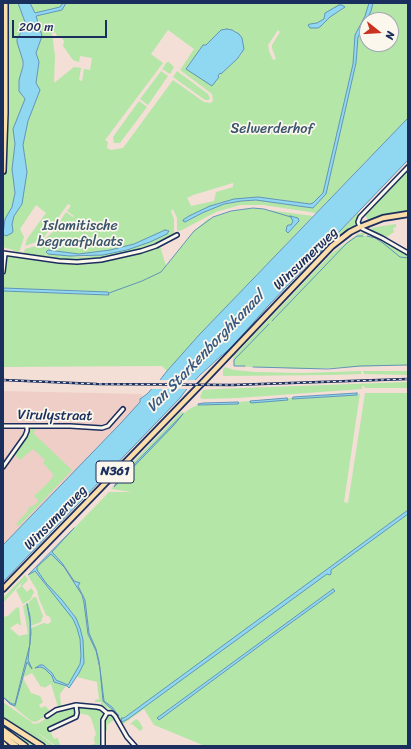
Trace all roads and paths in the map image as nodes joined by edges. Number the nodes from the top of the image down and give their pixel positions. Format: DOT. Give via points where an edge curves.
graph roads {
  1 [pos="5,3"];
  2 [pos="408,167"];
  3 [pos="3,171"];
  4 [pos="408,214"];
  5 [pos="360,227"];
  6 [pos="176,235"];
  7 [pos="4,254"];
  8 [pos="408,254"];
  9 [pos="3,272"];
  10 [pos="123,409"];
  11 [pos="3,426"];
  12 [pos="27,426"];
  13 [pos="3,467"];
  14 [pos="3,589"];
  15 [pos="76,705"];
  16 [pos="107,713"];
  17 [pos="47,716"];
  18 [pos="3,721"];
  19 [pos="50,729"];
  20 [pos="3,730"];
  21 [pos="3,736"];
  22 [pos="16,746"];
  23 [pos="25,746"];
  24 [pos="42,746"];
  25 [pos="103,746"];
  26 [pos="135,746"];
  1 -- 3 [label="highway"];
  2 -- 5 [label="street" via="360,217"];
  4 -- 5 [label="main road, Winsumerweg / N361" via="383,218"];
  5 -- 8 [label="street"];
  5 -- 14 [label="main road, Winsumerweg / N361" via="332,246"];
  6 -- 7 [label="street" via="156,246 101,260 59,261"];
  7 -- 9 [label="street"];
  10 -- 12 [label="street, Virulystraat" via="108,426 102,428"];
  11 -- 12 [label="street, Virulystraat"];
  12 -- 13 [label="street" via="25,436"];
  15 -- 16 [label="street" via="97,706"];
  15 -- 17 [label="street" via="56,710"];
  15 -- 19 [label="street" via="76,717"];
  16 -- 25 [label="street" via="103,720"];
  16 -- 26 [label="street" via="115,716"];
  18 -- 24 [label="highway"];
  20 -- 23 [label="highway"];
  21 -- 22 [label="highway"];
}
